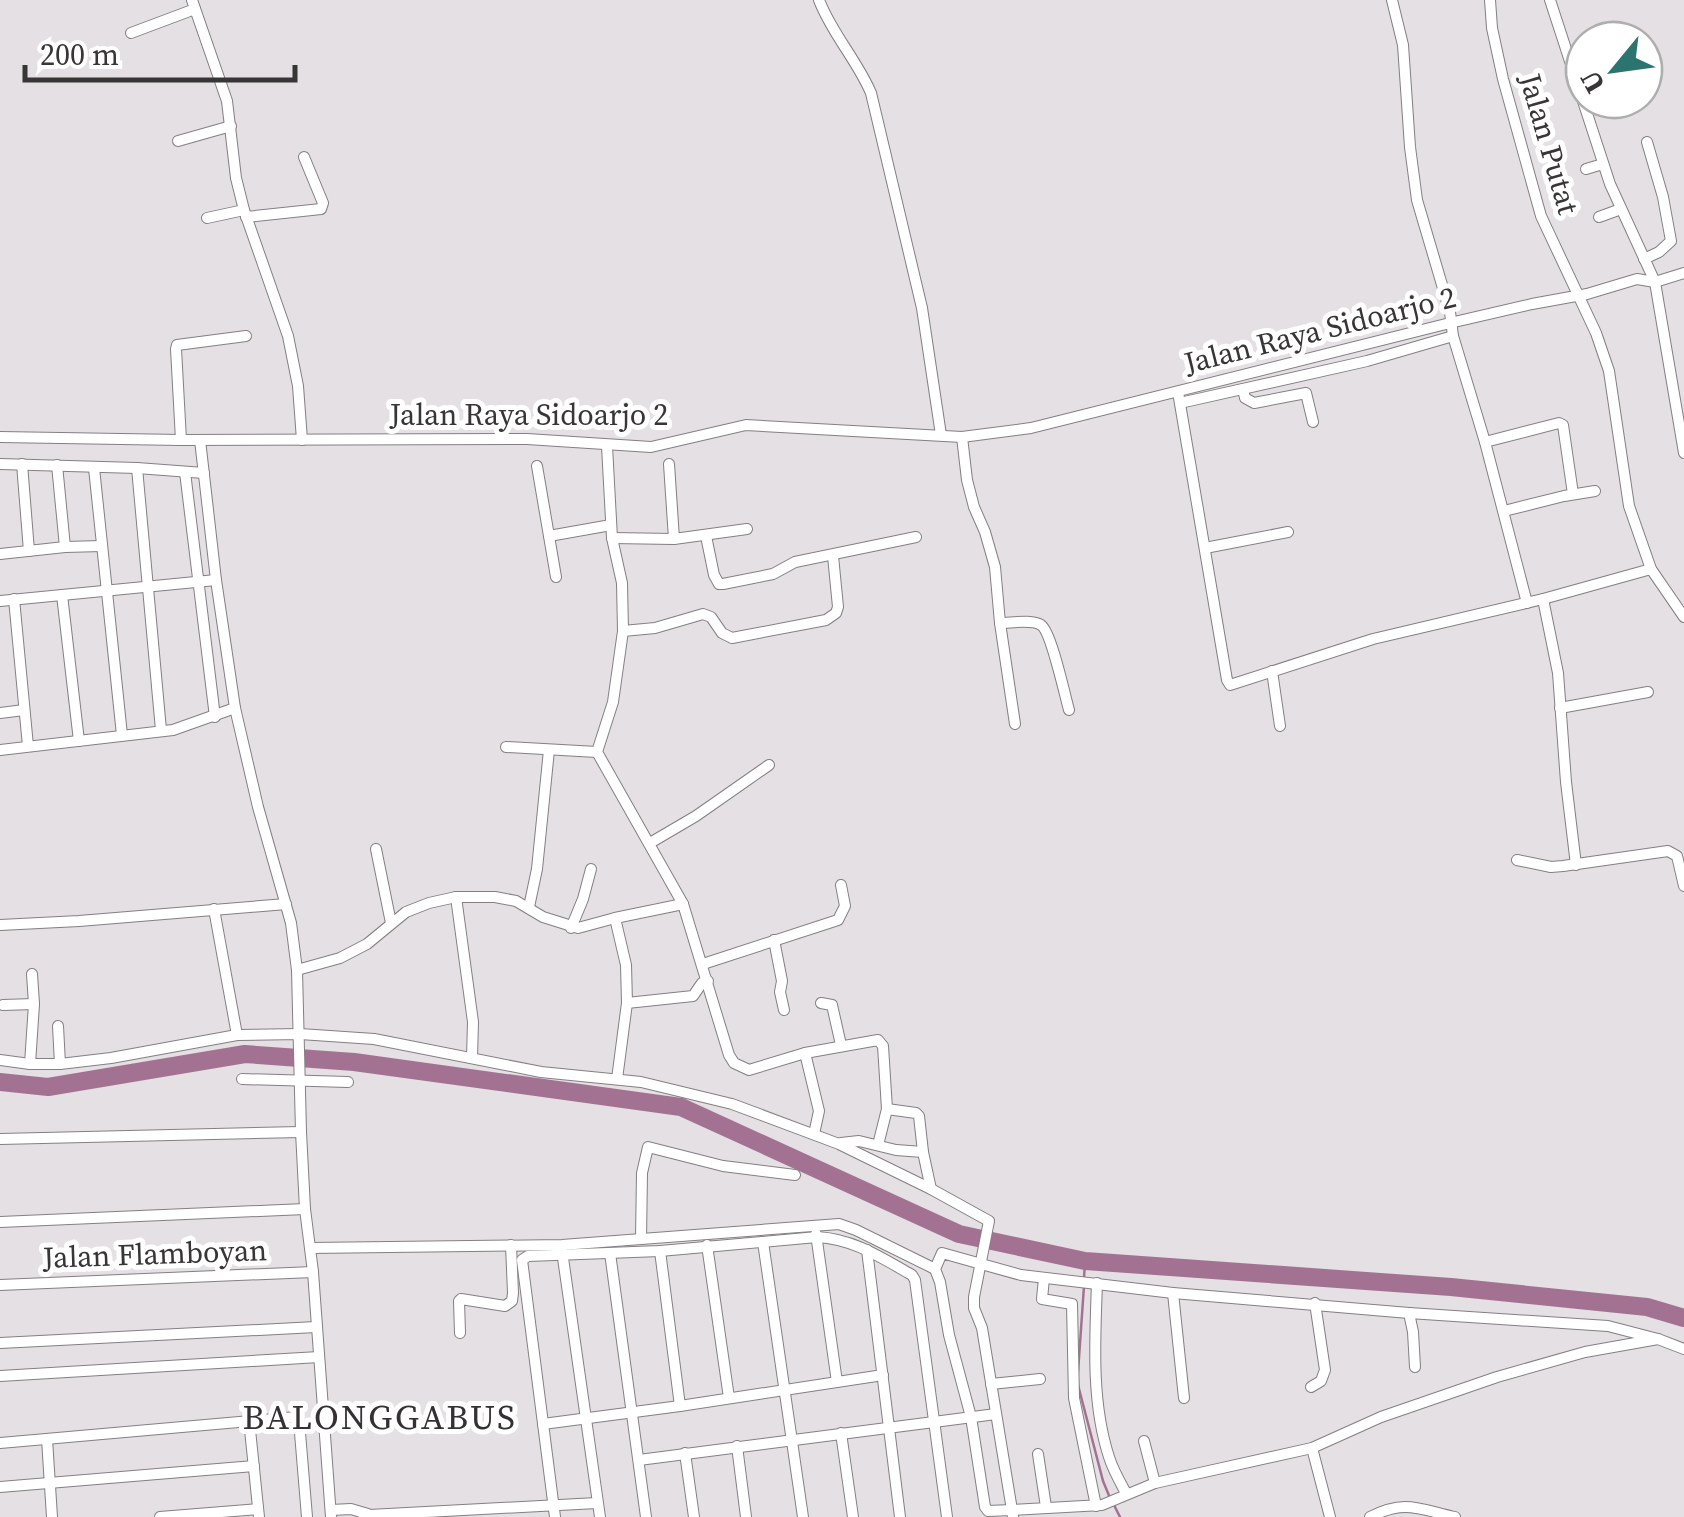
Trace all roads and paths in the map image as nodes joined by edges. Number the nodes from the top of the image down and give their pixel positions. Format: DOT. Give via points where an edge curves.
graph roads {
  1 [pos="820,0"];
  2 [pos="1392,0"];
  3 [pos="1490,0"];
  4 [pos="1550,0"];
  5 [pos="193,4"];
  6 [pos="131,33"];
  7 [pos="231,126"];
  8 [pos="178,141"];
  9 [pos="1647,142"];
  10 [pos="304,157"];
  11 [pos="245,214"];
  12 [pos="206,218"];
  13 [pos="1644,259"];
  14 [pos="1684,273"];
  15 [pos="1655,282"];
  16 [pos="1588,294"];
  17 [pos="1452,330"];
  18 [pos="246,336"];
  19 [pos="1244,389"];
  20 [pos="1179,398"];
  21 [pos="1313,422"];
  22 [pos="941,435"];
  23 [pos="0,438"];
  24 [pos="181,440"];
  25 [pos="302,440"];
  26 [pos="1486,442"];
  27 [pos="963,443"];
  28 [pos="200,447"];
  29 [pos="607,452"];
  30 [pos="1684,453"];
  31 [pos="0,464"];
  32 [pos="22,464"];
  33 [pos="669,464"];
  34 [pos="57,465"];
  35 [pos="537,466"];
  36 [pos="94,468"];
  37 [pos="137,468"];
  38 [pos="185,472"];
  39 [pos="204,473"];
  40 [pos="1595,491"];
  41 [pos="1572,494"];
  42 [pos="1504,511"];
  43 [pos="611,525"];
  44 [pos="747,530"];
  45 [pos="1288,532"];
  46 [pos="548,536"];
  47 [pos="706,536"];
  48 [pos="612,538"];
  49 [pos="916,538"];
  50 [pos="674,540"];
  51 [pos="102,546"];
  52 [pos="65,547"];
  53 [pos="1205,548"];
  54 [pos="29,551"];
  55 [pos="0,554"];
  56 [pos="833,556"];
  57 [pos="1650,570"];
  58 [pos="556,578"];
  59 [pos="216,580"];
  60 [pos="198,582"];
  61 [pos="148,586"];
  62 [pos="107,589"];
  63 [pos="62,594"];
  64 [pos="1544,599"];
  65 [pos="14,600"];
  66 [pos="0,601"];
  67 [pos="1527,602"];
  68 [pos="1684,617"];
  69 [pos="1000,623"];
  70 [pos="623,631"];
  71 [pos="1272,671"];
  72 [pos="1648,692"];
  73 [pos="235,708"];
  74 [pos="1560,708"];
  75 [pos="24,710"];
  76 [pos="1068,710"];
  77 [pos="0,713"];
  78 [pos="215,717"];
  79 [pos="1015,724"];
  80 [pos="1280,726"];
  81 [pos="161,730"];
  82 [pos="122,735"];
  83 [pos="79,740"];
  84 [pos="28,746"];
  85 [pos="506,748"];
  86 [pos="0,750"];
  87 [pos="550,750"];
  88 [pos="597,752"];
  89 [pos="769,766"];
  90 [pos="650,844"];
  91 [pos="376,850"];
  92 [pos="1517,860"];
  93 [pos="1576,865"];
  94 [pos="591,869"];
  95 [pos="841,885"];
  96 [pos="1684,886"];
  97 [pos="456,897"];
  98 [pos="286,904"];
  99 [pos="683,904"];
  100 [pos="528,907"];
  101 [pos="214,910"];
  102 [pos="615,918"];
  103 [pos="391,923"];
  104 [pos="0,924"];
  105 [pos="574,928"];
  106 [pos="774,940"];
  107 [pos="703,964"];
  108 [pos="297,970"];
  109 [pos="32,974"];
  110 [pos="708,981"];
  111 [pos="627,1003"];
  112 [pos="822,1003"];
  113 [pos="3,1004"];
  114 [pos="34,1004"];
  115 [pos="784,1010"];
  116 [pos="58,1026"];
  117 [pos="237,1035"];
  118 [pos="300,1038"];
  119 [pos="841,1045"];
  120 [pos="805,1053"];
  121 [pos="472,1058"];
  122 [pos="0,1060"];
  123 [pos="30,1064"];
  124 [pos="60,1064"];
  125 [pos="300,1078"];
  126 [pos="242,1079"];
  127 [pos="617,1079"];
  128 [pos="348,1082"];
  129 [pos="888,1109"];
  130 [pos="300,1132"];
  131 [pos="814,1134"];
  132 [pos="0,1139"];
  133 [pos="840,1144"];
  134 [pos="878,1145"];
  135 [pos="923,1152"];
  136 [pos="794,1175"];
  137 [pos="931,1188"];
  138 [pos="305,1209"];
  139 [pos="0,1222"];
  140 [pos="816,1232"];
  141 [pos="705,1234"];
  142 [pos="642,1238"];
  143 [pos="762,1242"];
  144 [pos="511,1244"];
  145 [pos="310,1248"];
  146 [pos="708,1248"];
  147 [pos="562,1250"];
  148 [pos="866,1250"];
  149 [pos="660,1251"];
  150 [pos="610,1254"];
  151 [pos="982,1260"];
  152 [pos="917,1261"];
  153 [pos="935,1269"];
  154 [pos="312,1272"];
  155 [pos="912,1275"];
  156 [pos="1044,1278"];
  157 [pos="1095,1282"];
  158 [pos="0,1285"];
  159 [pos="1173,1292"];
  160 [pos="1315,1304"];
  161 [pos="1409,1313"];
  162 [pos="1426,1314"];
  163 [pos="316,1327"];
  164 [pos="1413,1332"];
  165 [pos="460,1333"];
  166 [pos="1658,1339"];
  167 [pos="0,1343"];
  168 [pos="1684,1349"];
  169 [pos="319,1357"];
  170 [pos="1415,1367"];
  171 [pos="882,1375"];
  172 [pos="0,1376"];
  173 [pos="1040,1379"];
  174 [pos="837,1382"];
  175 [pos="991,1384"];
  176 [pos="1311,1387"];
  177 [pos="786,1389"];
  178 [pos="728,1398"];
  179 [pos="1184,1398"];
  180 [pos="680,1406"];
  181 [pos="632,1412"];
  182 [pos="996,1414"];
  183 [pos="971,1417"];
  184 [pos="586,1418"];
  185 [pos="249,1420"];
  186 [pos="933,1421"];
  187 [pos="543,1424"];
  188 [pos="889,1427"];
  189 [pos="842,1433"];
  190 [pos="47,1439"];
  191 [pos="792,1440"];
  192 [pos="1144,1441"];
  193 [pos="0,1443"];
  194 [pos="737,1446"];
  195 [pos="1312,1448"];
  196 [pos="686,1453"];
  197 [pos="1038,1454"];
  198 [pos="638,1460"];
  199 [pos="254,1466"];
  200 [pos="51,1481"];
  201 [pos="1155,1483"];
  202 [pos="0,1487"];
  203 [pos="1125,1494"];
  204 [pos="597,1503"];
  205 [pos="1101,1505"];
  206 [pos="1046,1507"];
  207 [pos="554,1511"];
  208 [pos="500,1512"];
  209 [pos="258,1513"];
  210 [pos="331,1513"];
  211 [pos="351,1513"];
  212 [pos="1012,1513"];
  213 [pos="451,1514"];
  214 [pos="366,1516"];
  215 [pos="52,1517"];
  216 [pos="160,1517"];
  217 [pos="306,1517"];
  218 [pos="600,1517"];
  219 [pos="646,1517"];
  220 [pos="694,1517"];
  221 [pos="746,1517"];
  222 [pos="803,1517"];
  223 [pos="853,1517"];
  224 [pos="900,1517"];
  225 [pos="946,1517"];
  226 [pos="1110,1517"];
  227 [pos="1330,1517"];
  228 [pos="1370,1517"];
  229 [pos="1455,1517"];
  1 -- 22 [label="street" via="874,103 922,308"];
  2 -- 17 [label="street" via="1417,200"];
  3 -- 16 [label="street, Jalan Putat" via="1503,79 1541,216"];
  4 -- 13 [label="street" via="1609,213"];
  5 -- 6 [label="street"];
  5 -- 7 [label="street"];
  7 -- 8 [label="street"];
  7 -- 11 [label="street"];
  9 -- 13 [label="street" via="1671,241"];
  10 -- 11 [label="street" via="321,209"];
  11 -- 12 [label="street"];
  11 -- 25 [label="street" via="288,336"];
  13 -- 15 [label="street"];
  14 -- 15 [label="street, Jalan Raya Sidoarjo 2"];
  15 -- 16 [label="street, Jalan Raya Sidoarjo 2" via="1637,278"];
  15 -- 30 [label="street"];
  16 -- 17 [label="street, Jalan Raya Sidoarjo 2"];
  16 -- 57 [label="street, Jalan Putat" via="1609,371 1630,506"];
  17 -- 19 [label="street" via="1367,361"];
  17 -- 20 [label="street, Jalan Raya Sidoarjo 2"];
  17 -- 26 [label="street"];
  18 -- 24 [label="street" via="176,349"];
  19 -- 20 [label="street"];
  19 -- 21 [label="street" via="1254,403 1306,392"];
  20 -- 27 [label="street, Jalan Raya Sidoarjo 2"];
  20 -- 53 [label="street"];
  22 -- 27 [label="street, Jalan Raya Sidoarjo 2"];
  22 -- 29 [label="street, Jalan Raya Sidoarjo 2" via="746,426"];
  23 -- 24 [label="street, Jalan Raya Sidoarjo 2"];
  24 -- 28 [label="street, Jalan Raya Sidoarjo 2"];
  25 -- 28 [label="street, Jalan Raya Sidoarjo 2"];
  25 -- 29 [label="street, Jalan Raya Sidoarjo 2" via="527,439"];
  26 -- 41 [label="street" via="1561,424"];
  26 -- 42 [label="street"];
  27 -- 69 [label="street" via="974,507 996,567"];
  28 -- 39 [label="street"];
  29 -- 43 [label="street"];
  31 -- 32 [label="street"];
  32 -- 34 [label="street"];
  32 -- 54 [label="street"];
  33 -- 50 [label="street"];
  34 -- 36 [label="street"];
  34 -- 52 [label="street"];
  35 -- 46 [label="street"];
  36 -- 37 [label="street"];
  36 -- 51 [label="street"];
  37 -- 38 [label="street"];
  37 -- 61 [label="street"];
  38 -- 39 [label="street"];
  38 -- 60 [label="street"];
  39 -- 59 [label="street"];
  40 -- 41 [label="street"];
  41 -- 42 [label="street"];
  42 -- 67 [label="street"];
  43 -- 46 [label="street"];
  43 -- 48 [label="street"];
  44 -- 47 [label="street"];
  45 -- 53 [label="street"];
  46 -- 58 [label="street"];
  47 -- 50 [label="street"];
  47 -- 56 [label="street" via="719,584"];
  48 -- 50 [label="street"];
  48 -- 70 [label="street"];
  49 -- 56 [label="street"];
  51 -- 52 [label="street"];
  51 -- 62 [label="street"];
  52 -- 54 [label="street"];
  53 -- 71 [label="street" via="1228,683"];
  54 -- 55 [label="street"];
  56 -- 70 [label="street" via="838,607 826,620 732,638 702,614"];
  57 -- 64 [label="street"];
  57 -- 68 [label="street, Jalan Putat"];
  59 -- 60 [label="street"];
  59 -- 73 [label="street"];
  60 -- 61 [label="street"];
  60 -- 78 [label="street"];
  61 -- 62 [label="street"];
  61 -- 81 [label="street"];
  62 -- 63 [label="street"];
  62 -- 82 [label="street"];
  63 -- 65 [label="street"];
  63 -- 83 [label="street"];
  64 -- 67 [label="street"];
  64 -- 74 [label="street"];
  65 -- 66 [label="street"];
  65 -- 75 [label="street"];
  67 -- 71 [label="street"];
  69 -- 76 [label="street" via="1044,628"];
  69 -- 79 [label="street"];
  70 -- 88 [label="street" via="614,702"];
  71 -- 80 [label="street"];
  72 -- 74 [label="street"];
  73 -- 78 [label="street"];
  73 -- 98 [label="street"];
  74 -- 93 [label="street"];
  75 -- 77 [label="street"];
  75 -- 84 [label="street"];
  78 -- 81 [label="street"];
  81 -- 82 [label="street"];
  82 -- 83 [label="street"];
  83 -- 84 [label="street"];
  84 -- 86 [label="street"];
  85 -- 87 [label="street"];
  87 -- 88 [label="street"];
  87 -- 100 [label="street"];
  88 -- 90 [label="street"];
  89 -- 90 [label="street"];
  90 -- 99 [label="street"];
  91 -- 103 [label="street"];
  92 -- 93 [label="street"];
  93 -- 96 [label="street" via="1668,851 1677,856"];
  94 -- 105 [label="street"];
  95 -- 106 [label="street" via="845,906 838,920"];
  97 -- 100 [label="street" via="495,897"];
  97 -- 103 [label="street"];
  97 -- 121 [label="street" via="474,1022"];
  98 -- 101 [label="street"];
  98 -- 108 [label="street"];
  99 -- 102 [label="street"];
  99 -- 107 [label="street"];
  100 -- 105 [label="street"];
  101 -- 104 [label="street"];
  101 -- 117 [label="street"];
  102 -- 105 [label="street"];
  102 -- 111 [label="street"];
  103 -- 108 [label="street" via="340,958"];
  106 -- 107 [label="street"];
  106 -- 115 [label="street"];
  107 -- 110 [label="street"];
  108 -- 118 [label="street"];
  109 -- 114 [label="street"];
  110 -- 111 [label="street" via="693,996"];
  110 -- 120 [label="street" via="734,1063 748,1070"];
  111 -- 127 [label="street"];
  112 -- 119 [label="street" via="832,1005"];
  113 -- 114 [label="street"];
  114 -- 123 [label="street"];
  116 -- 124 [label="street"];
  117 -- 118 [label="street"];
  117 -- 124 [label="street"];
  118 -- 121 [label="street" via="374,1040"];
  118 -- 125 [label="street"];
  119 -- 120 [label="street"];
  119 -- 129 [label="street" via="882,1043"];
  120 -- 131 [label="street" via="819,1112"];
  121 -- 127 [label="street"];
  122 -- 123 [label="street"];
  123 -- 124 [label="street"];
  125 -- 126 [label="street"];
  125 -- 128 [label="street"];
  125 -- 130 [label="street"];
  127 -- 131 [label="street" via="732,1104"];
  129 -- 134 [label="street"];
  129 -- 135 [label="street" via="918,1114"];
  130 -- 132 [label="street"];
  130 -- 138 [label="street"];
  131 -- 133 [label="street"];
  133 -- 134 [label="street"];
  133 -- 137 [label="street"];
  134 -- 135 [label="street"];
  135 -- 137 [label="street"];
  136 -- 142 [label="street" via="648,1147"];
  137 -- 151 [label="street" via="988,1220"];
  138 -- 139 [label="street"];
  138 -- 145 [label="street"];
  140 -- 141 [label="street"];
  140 -- 143 [label="street"];
  140 -- 148 [label="street"];
  140 -- 152 [label="street" via="846,1226"];
  140 -- 174 [label="street"];
  141 -- 142 [label="street"];
  141 -- 146 [label="street"];
  142 -- 147 [label="street"];
  143 -- 146 [label="street"];
  143 -- 177 [label="street"];
  144 -- 145 [label="street"];
  144 -- 147 [label="street"];
  144 -- 165 [label="street" via="512,1301 504,1306 460,1298"];
  145 -- 154 [label="street"];
  146 -- 149 [label="street"];
  146 -- 178 [label="street"];
  147 -- 150 [label="street"];
  147 -- 184 [label="street"];
  147 -- 187 [label="street" via="522,1260"];
  148 -- 155 [label="street"];
  148 -- 171 [label="street"];
  149 -- 150 [label="street"];
  149 -- 180 [label="street"];
  150 -- 181 [label="street"];
  151 -- 153 [label="street" via="942,1253"];
  151 -- 156 [label="street"];
  151 -- 175 [label="street" via="974,1303"];
  152 -- 153 [label="street"];
  152 -- 155 [label="street"];
  153 -- 183 [label="street"];
  154 -- 158 [label="street, Jalan Flamboyan"];
  154 -- 163 [label="street"];
  155 -- 186 [label="street"];
  156 -- 157 [label="street"];
  156 -- 205 [label="street" via="1042,1300 1072,1304 1074,1398"];
  157 -- 159 [label="street"];
  157 -- 203 [label="street" via="1097,1395 1109,1459"];
  159 -- 160 [label="street"];
  159 -- 179 [label="street"];
  160 -- 161 [label="street"];
  160 -- 176 [label="street" via="1325,1370"];
  161 -- 162 [label="street"];
  161 -- 164 [label="street"];
  162 -- 164 [label="street"];
  162 -- 166 [label="street" via="1608,1326"];
  163 -- 167 [label="street"];
  163 -- 169 [label="street"];
  164 -- 170 [label="street"];
  166 -- 168 [label="street"];
  166 -- 195 [label="street" via="1496,1377"];
  169 -- 172 [label="street"];
  169 -- 210 [label="street"];
  171 -- 174 [label="street"];
  171 -- 188 [label="street"];
  173 -- 175 [label="street"];
  174 -- 177 [label="street"];
  175 -- 182 [label="street"];
  177 -- 178 [label="street"];
  177 -- 191 [label="street"];
  178 -- 180 [label="street"];
  180 -- 181 [label="street"];
  181 -- 184 [label="street"];
  181 -- 198 [label="street"];
  182 -- 183 [label="street"];
  182 -- 212 [label="street"];
  183 -- 186 [label="street"];
  183 -- 212 [label="street" via="985,1508"];
  184 -- 187 [label="street"];
  184 -- 204 [label="street"];
  185 -- 190 [label="street"];
  185 -- 199 [label="street"];
  185 -- 217 [label="street" via="298,1418"];
  186 -- 188 [label="street"];
  186 -- 225 [label="street"];
  187 -- 207 [label="street"];
  188 -- 189 [label="street"];
  188 -- 224 [label="street"];
  189 -- 191 [label="street"];
  189 -- 223 [label="street"];
  190 -- 193 [label="street"];
  190 -- 200 [label="street"];
  191 -- 194 [label="street"];
  191 -- 222 [label="street"];
  192 -- 201 [label="street"];
  194 -- 196 [label="street"];
  194 -- 221 [label="street"];
  195 -- 201 [label="street"];
  195 -- 227 [label="street"];
  196 -- 198 [label="street"];
  196 -- 220 [label="street"];
  197 -- 206 [label="street"];
  198 -- 219 [label="street"];
  199 -- 200 [label="street"];
  199 -- 209 [label="street"];
  200 -- 202 [label="street"];
  200 -- 215 [label="street"];
  201 -- 203 [label="street"];
  203 -- 205 [label="street"];
  204 -- 207 [label="street"];
  204 -- 218 [label="street"];
  205 -- 206 [label="street"];
  205 -- 226 [label="street"];
  206 -- 212 [label="street"];
  207 -- 208 [label="street"];
  208 -- 213 [label="street"];
  209 -- 216 [label="street"];
  210 -- 211 [label="street"];
  211 -- 214 [label="street"];
  213 -- 214 [label="street"];
  228 -- 229 [label="street" via="1396,1506"];
}
